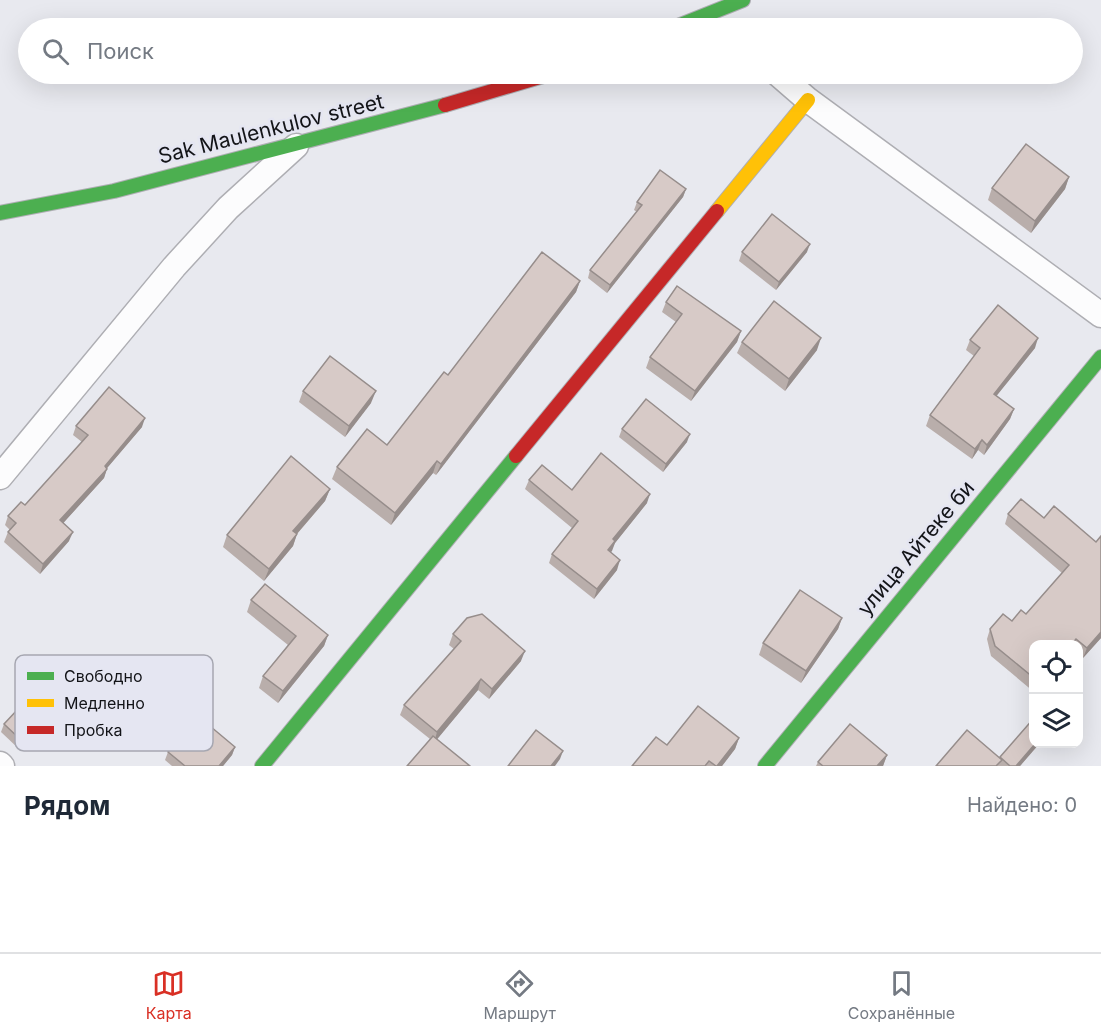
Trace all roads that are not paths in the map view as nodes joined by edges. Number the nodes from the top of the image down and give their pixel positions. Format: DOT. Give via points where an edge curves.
graph roads {
  1 [pos="743,0"];
  2 [pos="724,18"];
  3 [pos="516,84"];
  4 [pos="790,84"];
  5 [pos="808,100"];
  6 [pos="298,144"];
  7 [pos="0,213"];
  8 [pos="1101,315"];
  9 [pos="1101,357"];
  10 [pos="0,477"];
  11 [pos="262,766"];
  12 [pos="765,766"];
  1 -- 2 [label="street"];
  3 -- 6 [label="street, Sak Maulenkulov street"];
  4 -- 5 [label="street"];
  5 -- 8 [label="street"];
  5 -- 11 [label="street"];
  6 -- 7 [label="street, Sak Maulenkulov street" via="114,190"];
  6 -- 10 [label="street" via="189,250"];
  9 -- 12 [label="street, улица Айтеке би"];
}
